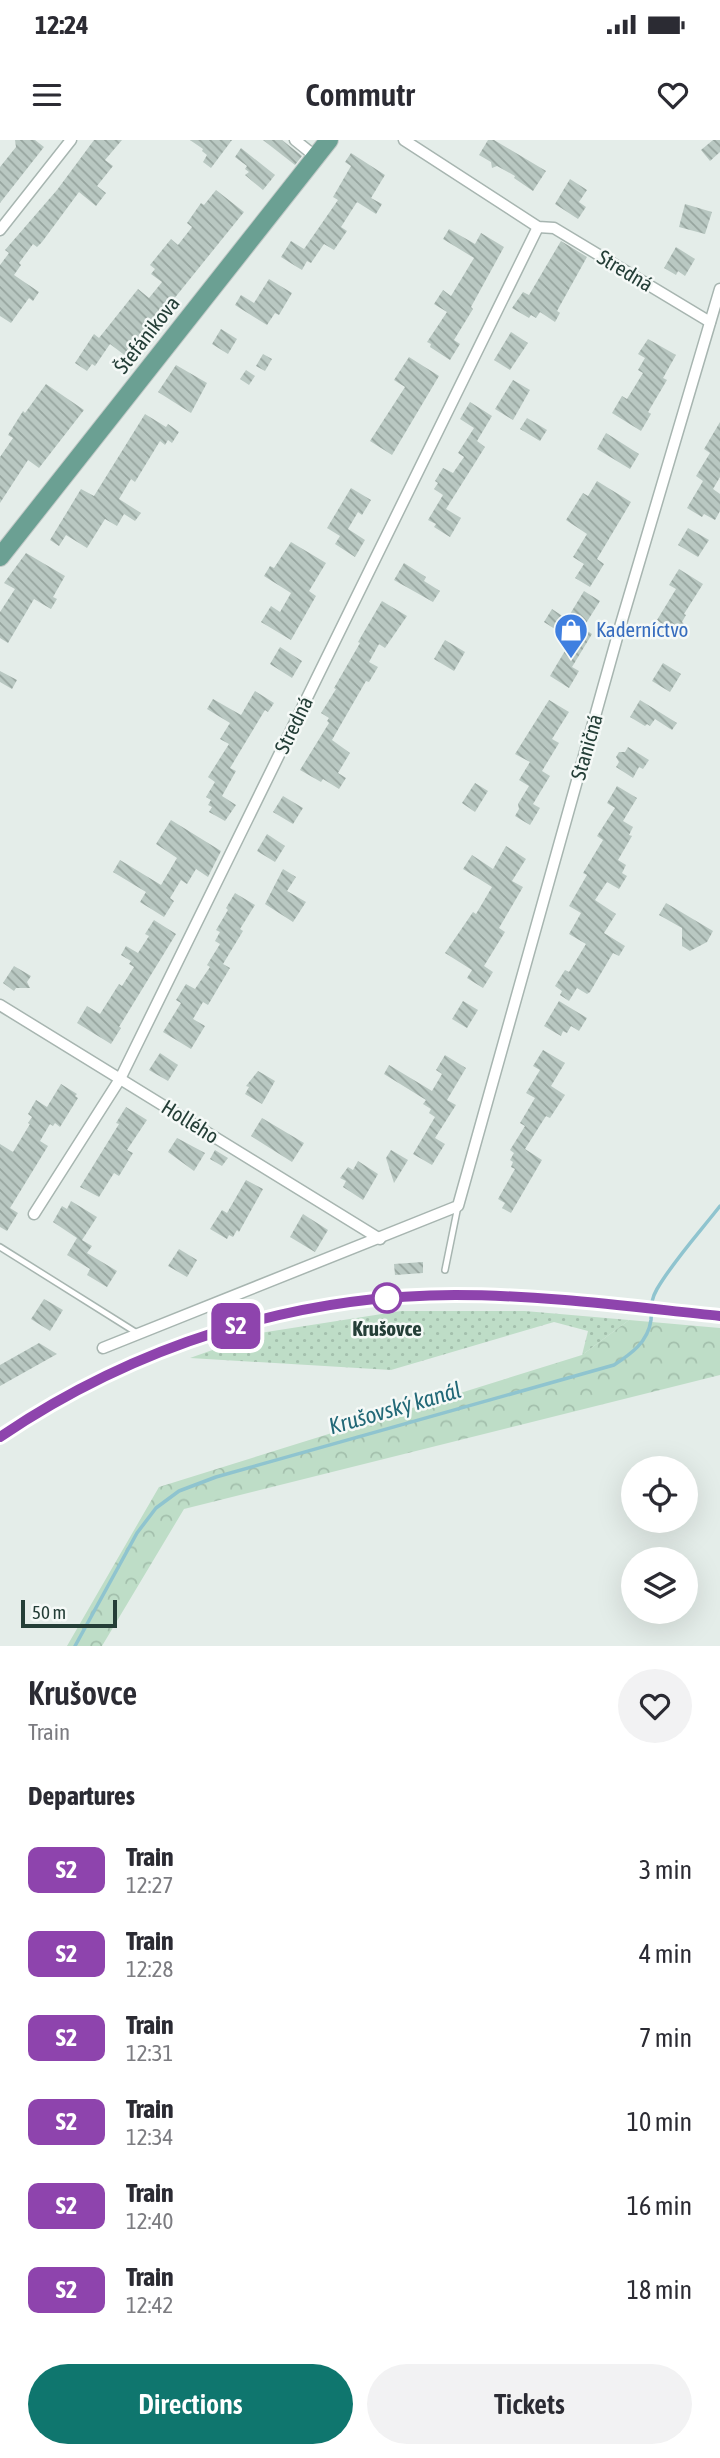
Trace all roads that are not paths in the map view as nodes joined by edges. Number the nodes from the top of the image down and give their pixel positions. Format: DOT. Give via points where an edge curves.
graph roads {
  1 [pos="71,140"];
  2 [pos="295,140"];
  3 [pos="330,140"];
  4 [pos="404,140"];
  5 [pos="316,157"];
  6 [pos="538,227"];
  7 [pos="0,230"];
  8 [pos="720,289"];
  9 [pos="710,322"];
  10 [pos="0,557"];
  11 [pos="0,1005"];
  12 [pos="120,1079"];
  13 [pos="458,1206"];
  14 [pos="34,1214"];
  15 [pos="380,1239"];
  16 [pos="0,1247"];
  17 [pos="445,1270"];
  18 [pos="137,1333"];
  19 [pos="103,1348"];
  1 -- 7 [label="street"];
  2 -- 5 [label="street"];
  3 -- 5 [label="main road, Štefánikova"];
  4 -- 6 [label="street, Stredná"];
  5 -- 10 [label="main road, Štefánikova"];
  6 -- 9 [label="street, Stredná" via="554,228"];
  6 -- 12 [label="street, Stredná"];
  8 -- 9 [label="street, Staničná"];
  9 -- 13 [label="street, Staničná"];
  11 -- 12 [label="street, Hollého"];
  12 -- 14 [label="street, Stredná"];
  12 -- 15 [label="street, Hollého"];
  13 -- 15 [label="street"];
  13 -- 17 [label="lane"];
  15 -- 18 [label="street"];
  16 -- 18 [label="lane"];
  18 -- 19 [label="street"];
}
